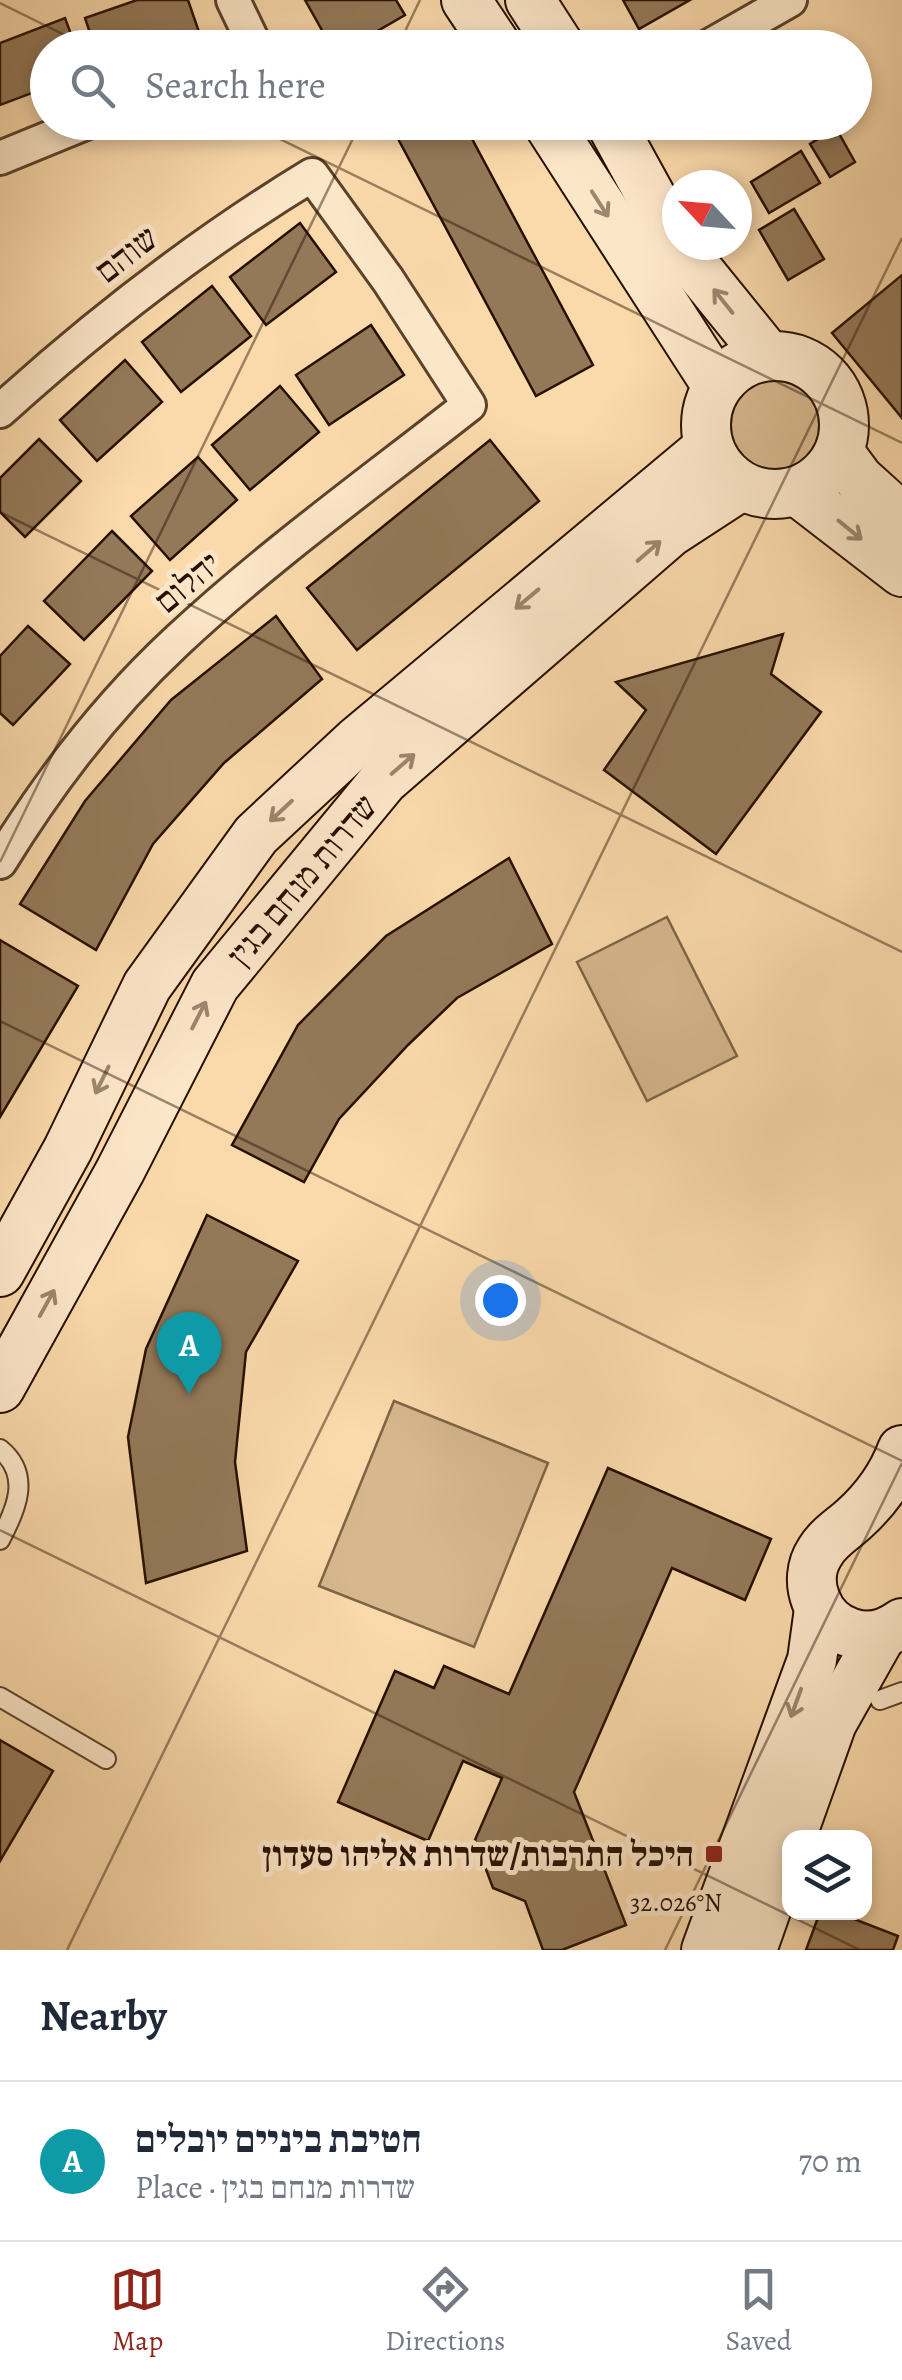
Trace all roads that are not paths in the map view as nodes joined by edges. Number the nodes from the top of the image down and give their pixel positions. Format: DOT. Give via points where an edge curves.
graph roads {
  1 [pos="233,0"];
  2 [pos="466,0"];
  3 [pos="530,0"];
  4 [pos="790,0"];
  5 [pos="247,30"];
  6 [pos="486,30"];
  7 [pos="550,30"];
  8 [pos="738,30"];
  9 [pos="44,140"];
  10 [pos="559,140"];
  11 [pos="620,140"];
  12 [pos="0,158"];
  13 [pos="662,217"];
  14 [pos="689,260"];
  15 [pos="768,356"];
  16 [pos="717,386"];
  17 [pos="469,405"];
  18 [pos="0,411"];
  19 [pos="709,447"];
  20 [pos="839,452"];
  21 [pos="742,486"];
  22 [pos="797,491"];
  23 [pos="902,518"];
  24 [pos="902,572"];
  25 [pos="0,862"];
  26 [pos="0,1272"];
  27 [pos="0,1388"];
  28 [pos="0,1448"];
  29 [pos="902,1450"];
  30 [pos="0,1540"];
  31 [pos="819,1609"];
  32 [pos="894,1630"];
  33 [pos="902,1692"];
  34 [pos="0,1697"];
  35 [pos="880,1700"];
  36 [pos="106,1759"];
  37 [pos="794,1830"];
  38 [pos="782,1863"];
  39 [pos="706,1950"];
  40 [pos="752,1950"];
  1 -- 5 [label="street"];
  2 -- 6 [label="street"];
  3 -- 7 [label="street"];
  4 -- 8 [label="street"];
  9 -- 12 [label="street"];
  10 -- 16 [label="street, one-way"];
  11 -- 13 [label="street"];
  15 -- 14 [label="street, one-way"];
  15 -- 16 [label="street" via="733,370"];
  15 -- 20 [label="street" via="798,359 833,386 843,407"];
  16 -- 19 [label="street" via="708,407"];
  17 -- 18 [label="street, שוהם" via="312,175 142,291"];
  17 -- 25 [label="street, יהלום" via="177,642 56,777"];
  19 -- 21 [label="street"];
  19 -- 26 [label="street, שדרות מנחם בגין, one-way" via="356,742 256,835 147,986"];
  20 -- 22 [label="street" via="826,472"];
  20 -- 23 [label="street"];
  21 -- 22 [label="street" via="763,494"];
  27 -- 21 [label="street, שדרות מנחם בגין, one-way" via="215,984 384,780 669,533"];
  22 -- 24 [label="street, one-way"];
  28 -- 30 [label="lane" via="20,1481 17,1508"];
  29 -- 31 [label="street" via="880,1491 818,1555 812,1582"];
  31 -- 32 [label="street" via="846,1632"];
  31 -- 39 [label="street, one-way" via="812,1660"];
  32 -- 37 [label="street" via="832,1722"];
  33 -- 35 [label="lane"];
  34 -- 36 [label="lane"];
  38 -- 40 [label="street"];
}
